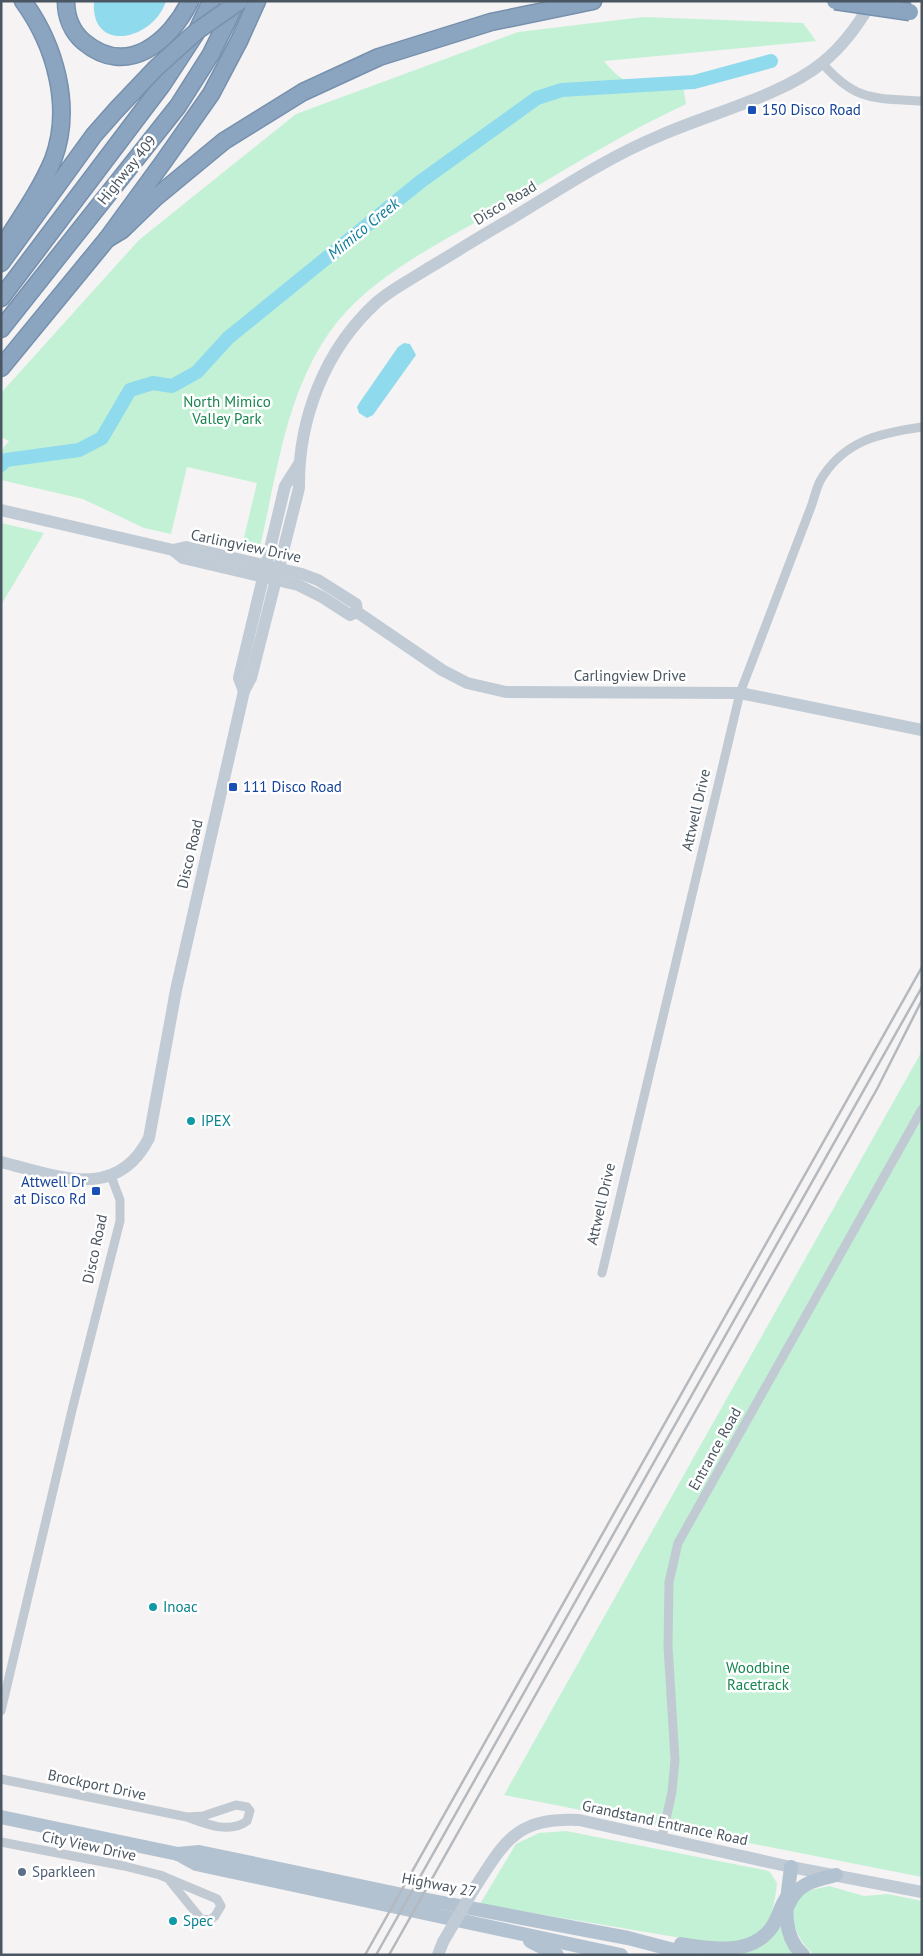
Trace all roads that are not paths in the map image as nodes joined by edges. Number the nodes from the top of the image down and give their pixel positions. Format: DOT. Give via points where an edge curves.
graph roads {
  1 [pos="23,1"];
  2 [pos="66,1"];
  3 [pos="190,1"];
  4 [pos="211,1"];
  5 [pos="238,1"];
  6 [pos="257,1"];
  7 [pos="593,1"];
  8 [pos="835,1"];
  9 [pos="872,1"];
  10 [pos="916,12"];
  11 [pos="822,63"];
  12 [pos="922,101"];
  13 [pos="107,239"];
  14 [pos="1,248"];
  15 [pos="1,262"];
  16 [pos="1,298"];
  17 [pos="1,329"];
  18 [pos="1,368"];
  19 [pos="922,427"];
  20 [pos="299,464"];
  21 [pos="1,510"];
  22 [pos="264,572"];
  23 [pos="278,575"];
  24 [pos="244,691"];
  25 [pos="740,693"];
  26 [pos="922,730"];
  27 [pos="922,1109"];
  28 [pos="1,1162"];
  29 [pos="111,1176"];
  30 [pos="602,1273"];
  31 [pos="1,1711"];
  32 [pos="1,1779"];
  33 [pos="1,1817"];
  34 [pos="187,1817"];
  35 [pos="662,1837"];
  36 [pos="1,1842"];
  37 [pos="178,1854"];
  38 [pos="791,1866"];
  39 [pos="836,1875"];
  40 [pos="170,1881"];
  41 [pos="922,1892"];
  42 [pos="788,1896"];
  43 [pos="786,1912"];
  44 [pos="480,1924"];
  45 [pos="628,1938"];
  46 [pos="438,1955"];
  47 [pos="557,1955"];
  48 [pos="621,1955"];
  49 [pos="693,1955"];
  50 [pos="803,1955"];
  1 -- 14 [label="highway" via="55,68 61,99 61,124 53,159 42,182"];
  2 -- 3 [label="highway" via="69,20 82,40 98,52 121,56 146,50 165,38 181,20"];
  4 -- 16 [label="highway, Highway 409" via="196,33 162,84"];
  5 -- 15 [label="highway, bridge" via="197,31 117,109 94,135"];
  5 -- 17 [label="highway, Highway 409" via="211,54 178,106"];
  6 -- 13 [label="highway" via="211,94"];
  7 -- 13 [label="highway" via="491,22 379,57 303,92 224,141 122,230"];
  8 -- 10 [label="highway, bridge"];
  9 -- 11 [label="main road, Disco Road" via="852,33"];
  11 -- 12 [label="street" via="844,86 863,96"];
  11 -- 20 [label="main road, Disco Road" via="777,89 698,119 626,152 392,291 359,319 322,374 309,413"];
  13 -- 18 [label="highway"];
  19 -- 25 [label="street, Attwell Drive" via="888,431 846,449 820,481"];
  20 -- 22 [label="main road, Disco Road" via="285,486"];
  20 -- 23 [label="main road, Disco Road" via="299,488"];
  21 -- 22 [label="main road, Carlingview Drive" via="173,550 183,558"];
  22 -- 23 [label="main road, Carlingview Drive"];
  22 -- 24 [label="main road, Disco Road" via="239,678"];
  23 -- 24 [label="main road, Disco Road" via="251,678"];
  23 -- 25 [label="main road, Carlingview Drive" via="350,615 358,612 442,670 485,689 506,692"];
  24 -- 29 [label="main road, Disco Road" via="176,990 152,1127 136,1158"];
  25 -- 26 [label="main road, Carlingview Drive"];
  25 -- 30 [label="street, Attwell Drive"];
  27 -- 35 [label="street, Entrance Road" via="678,1543 669,1582 668,1646 675,1760"];
  28 -- 29 [label="main road" via="81,1180"];
  29 -- 31 [label="street, Disco Road" via="120,1200 120,1221"];
  32 -- 34 [label="street, Brockport Drive"];
  33 -- 37 [label="main road, Highway 27"];
  34 -- 34 [label="street, Brockport Drive" via="205,1824 236,1827 247,1821 250,1811 236,1805 203,1816"];
  35 -- 38 [label="main road, Grandstand Entrance Road"];
  35 -- 46 [label="main road, Grandstand Entrance Road, bridge" via="561,1819 529,1826 510,1836 474,1889"];
  36 -- 40 [label="street, City View Drive" via="124,1866"];
  37 -- 44 [label="main road, Highway 27" via="196,1864"];
  37 -- 45 [label="main road, Highway 27" via="199,1852"];
  38 -- 39 [label="main road, Grandstand Entrance Road"];
  38 -- 42 [label="main road"];
  39 -- 41 [label="main road, Grandstand Entrance Road"];
  39 -- 43 [label="main road" via="800,1888"];
  40 -- 40 [label="street, City View Drive" via="201,1919 210,1920 215,1916 221,1906 217,1899"];
  42 -- 43 [label="main road"];
  42 -- 45 [label="main road" via="781,1904 773,1926 760,1940 750,1945 701,1947"];
  43 -- 50 [label="main road" via="794,1944"];
  44 -- 47 [label="main road" via="540,1945"];
  44 -- 48 [label="main road, Highway 27"];
  45 -- 49 [label="main road, Highway 27"];
}
